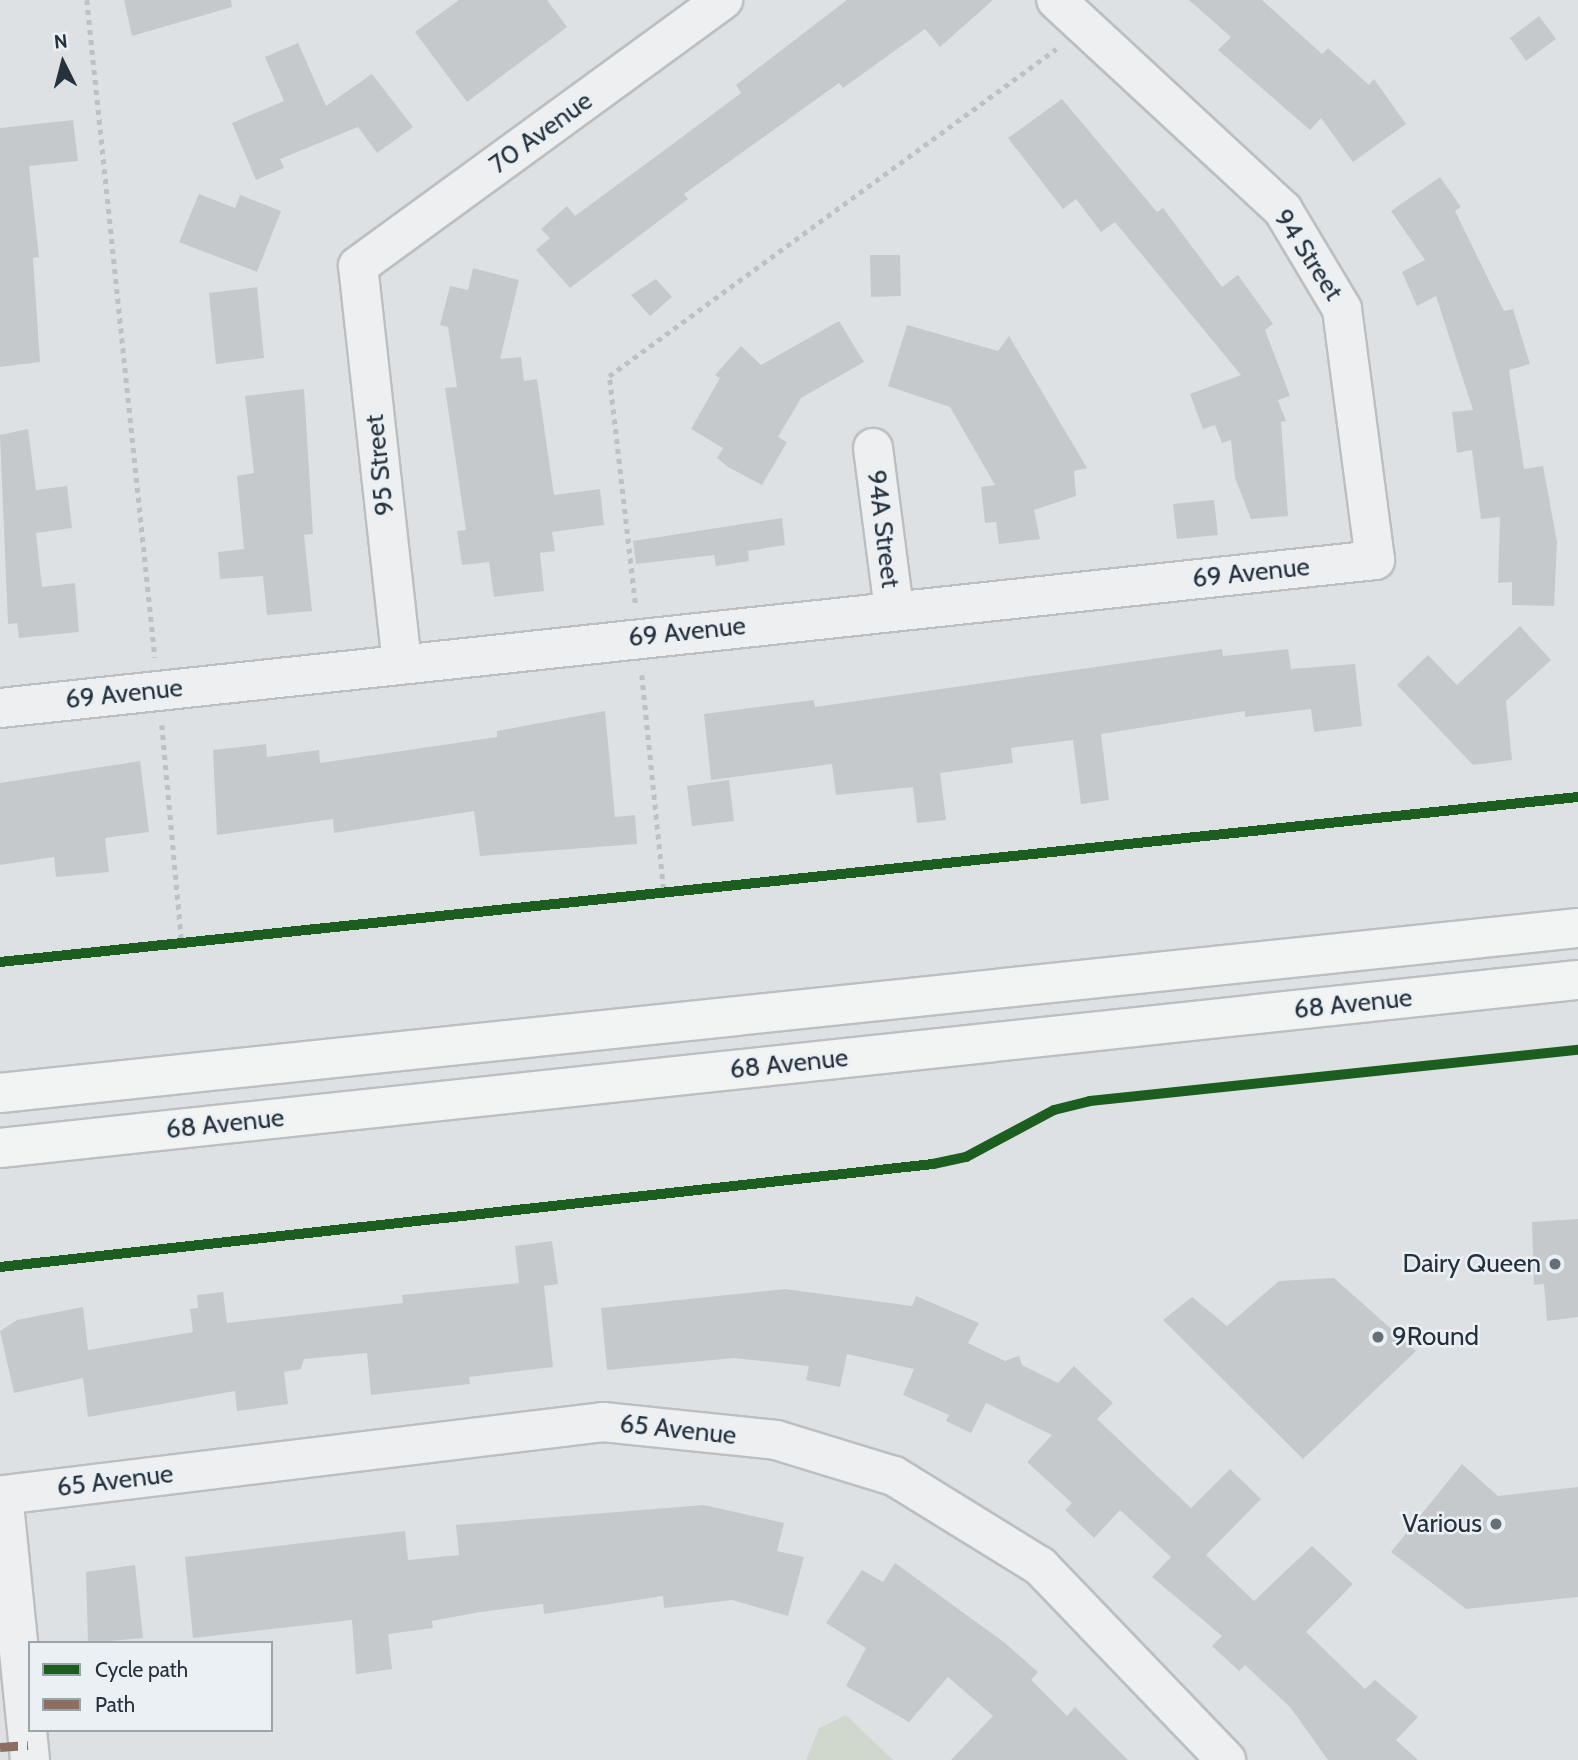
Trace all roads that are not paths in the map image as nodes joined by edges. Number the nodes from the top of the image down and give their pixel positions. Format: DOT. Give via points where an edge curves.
graph roads {
  1 [pos="723,0"];
  2 [pos="1056,0"];
  3 [pos="358,266"];
  4 [pos="873,447"];
  5 [pos="1375,560"];
  6 [pos="894,610"];
  7 [pos="402,664"];
  8 [pos="0,708"];
  9 [pos="1578,928"];
  10 [pos="1578,980"];
  11 [pos="0,1093"];
  12 [pos="0,1148"];
  13 [pos="30,1760"];
  14 [pos="1226,1760"];
  1 -- 3 [label="street, 70 Avenue"];
  2 -- 5 [label="street, 94 Street" via="1283,210 1342,309"];
  3 -- 7 [label="street, 95 Street"];
  4 -- 6 [label="street, 94A Street"];
  5 -- 6 [label="street, 69 Avenue"];
  6 -- 7 [label="street, 69 Avenue"];
  7 -- 8 [label="street, 69 Avenue"];
  9 -- 11 [label="main road, 68 Avenue"];
  10 -- 12 [label="main road, 68 Avenue"];
  13 -- 14 [label="street, 65 Avenue" via="4,1495 603,1422 776,1440 894,1476 1040,1566"];
}
